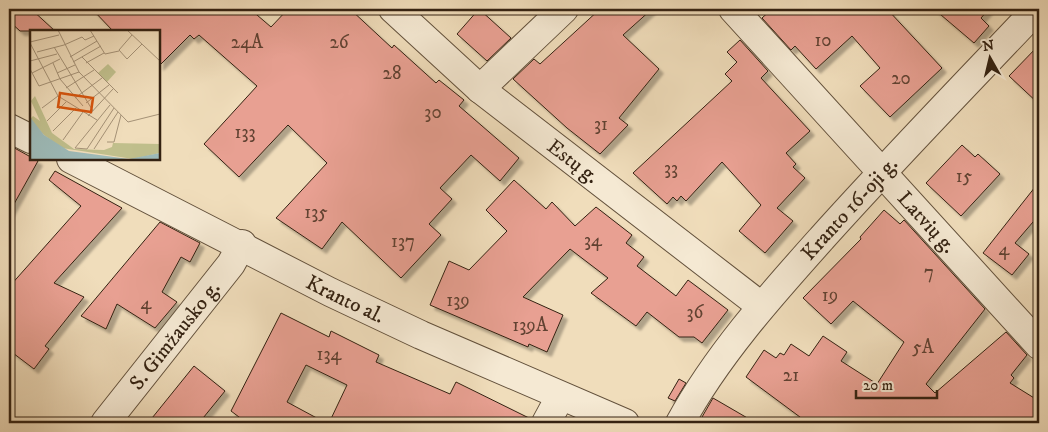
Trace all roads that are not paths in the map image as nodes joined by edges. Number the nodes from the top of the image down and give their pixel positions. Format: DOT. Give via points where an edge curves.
graph roads {
  1 [pos="393,9"];
  2 [pos="564,9"];
  3 [pos="733,9"];
  4 [pos="1037,9"];
  5 [pos="480,89"];
  6 [pos="9,128"];
  7 [pos="30,138"];
  8 [pos="73,160"];
  9 [pos="881,173"];
  10 [pos="242,244"];
  11 [pos="761,306"];
  12 [pos="1039,345"];
  13 [pos="560,397"];
  14 [pos="105,423"];
  15 [pos="546,423"];
  16 [pos="625,423"];
  17 [pos="680,423"];
  1 -- 5 [label="street, Estų g."];
  2 -- 5 [label="street"];
  3 -- 9 [label="street, Latvių g."];
  4 -- 9 [label="street, Kranto 16-oji g."];
  5 -- 11 [label="street, Estų g."];
  6 -- 7 [label="street"];
  8 -- 10 [label="street, Kranto al."];
  9 -- 11 [label="street, Kranto 16-oji g."];
  9 -- 12 [label="street, Latvių g."];
  10 -- 13 [label="street, Kranto al." via="330,292"];
  10 -- 14 [label="street, S. Gimžausko g." via="231,264"];
  11 -- 17 [label="street, Kranto 16-oji g."];
  13 -- 15 [label="street"];
  13 -- 16 [label="street, Kranto al."];
}
